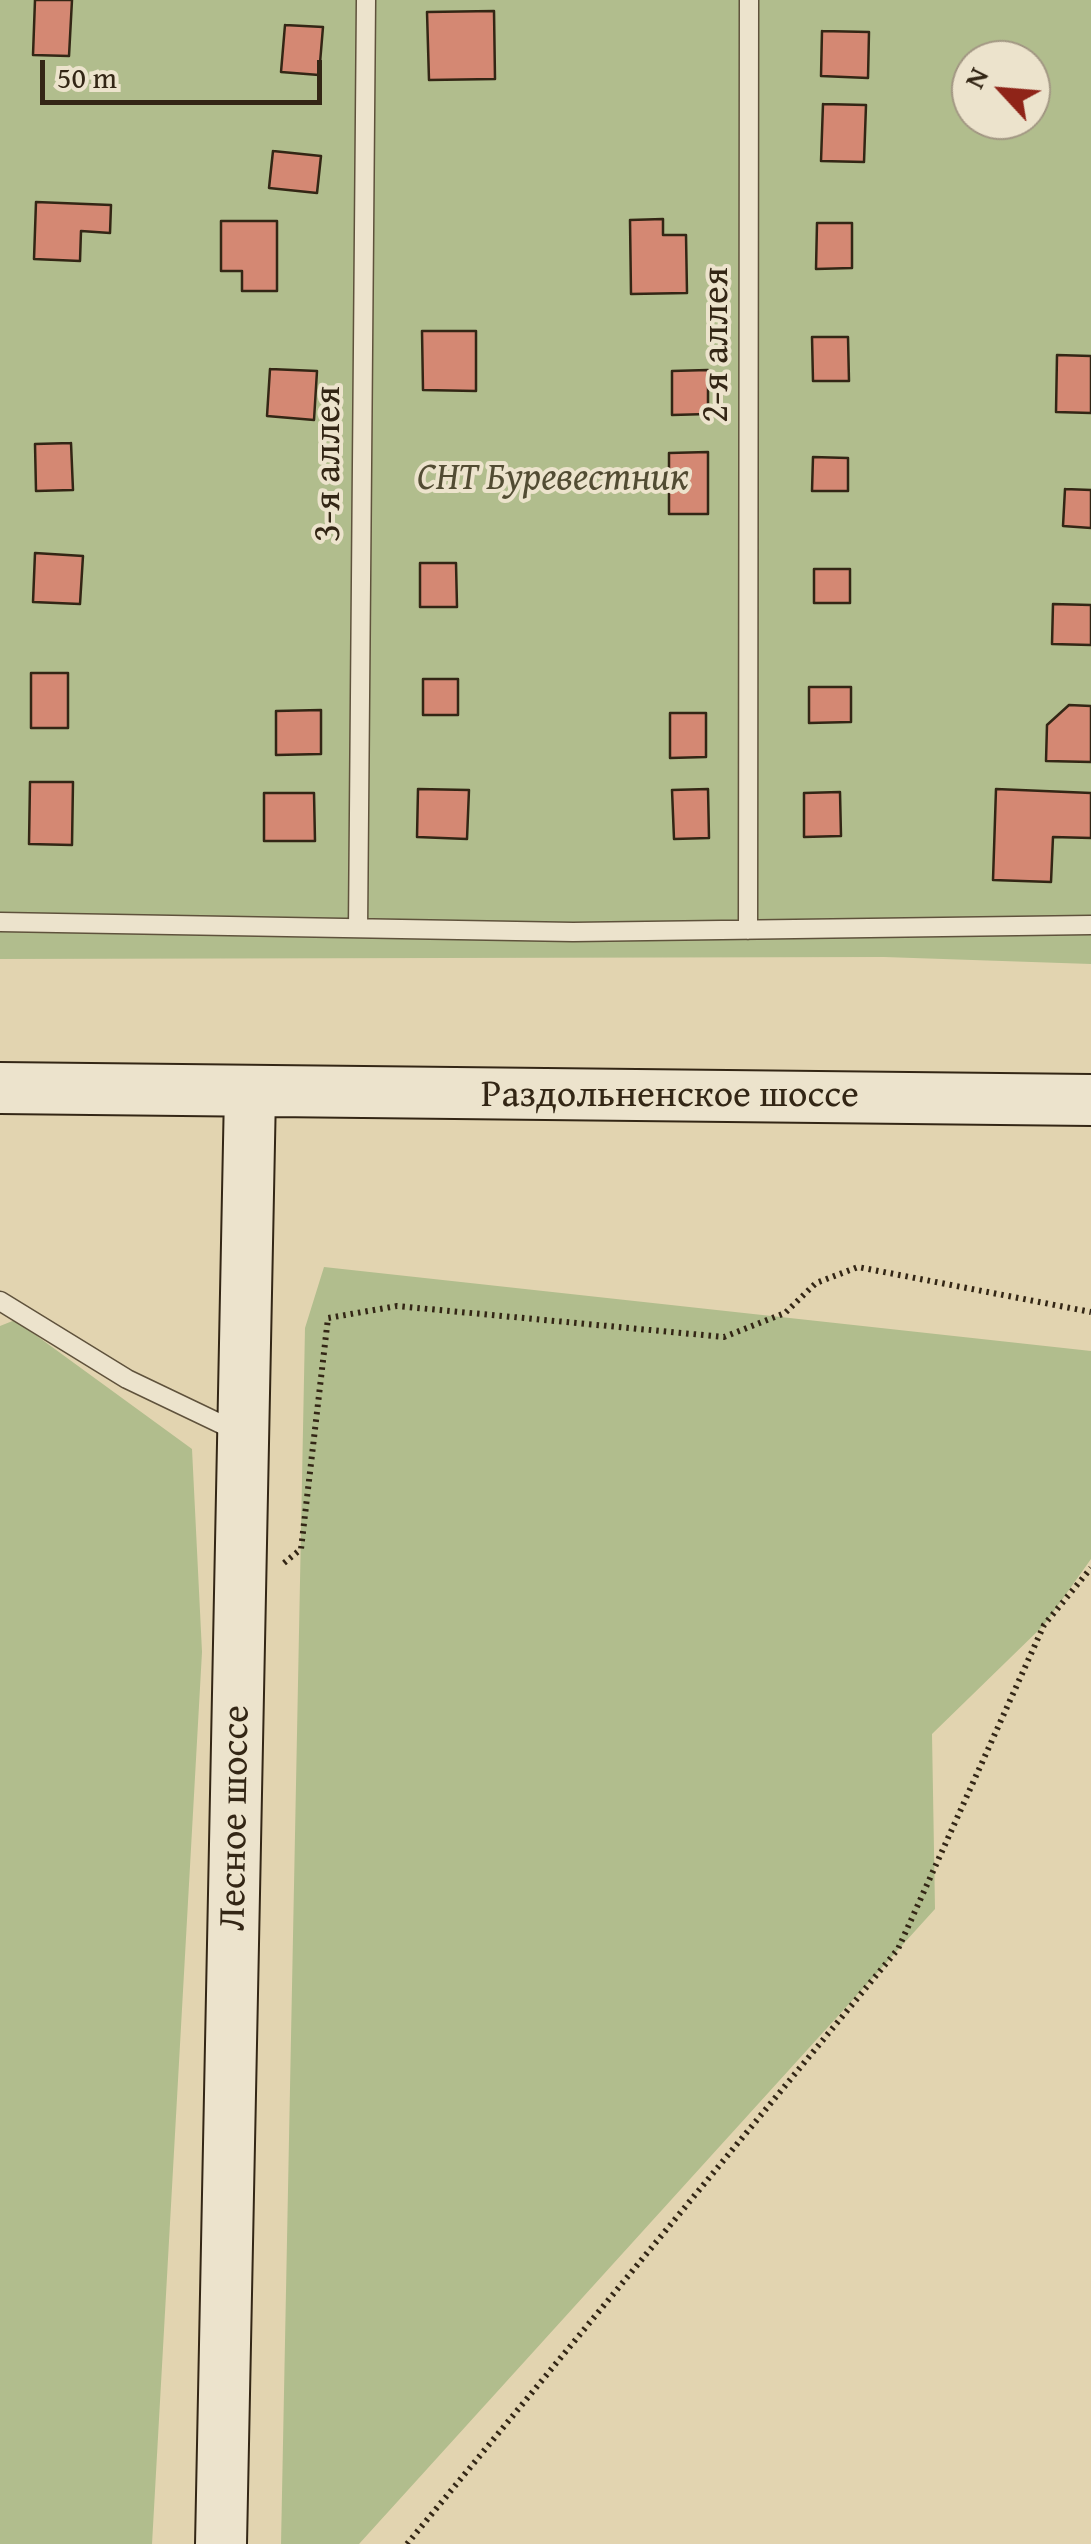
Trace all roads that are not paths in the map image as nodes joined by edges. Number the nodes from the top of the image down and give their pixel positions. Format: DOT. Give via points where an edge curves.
graph roads {
  1 [pos="366,0"];
  2 [pos="750,0"];
  3 [pos="0,922"];
  4 [pos="1091,924"];
  5 [pos="358,928"];
  6 [pos="748,930"];
  7 [pos="0,1088"];
  8 [pos="250,1093"];
  9 [pos="1091,1100"];
  10 [pos="0,1301"];
  11 [pos="244,1435"];
  12 [pos="221,2544"];
  1 -- 5 [label="lane, 3-я аллея"];
  2 -- 6 [label="lane, 2-я аллея"];
  3 -- 5 [label="lane"];
  4 -- 6 [label="lane"];
  5 -- 6 [label="lane"];
  7 -- 8 [label="main road, Раздольненское шоссе"];
  8 -- 9 [label="main road, Раздольненское шоссе"];
  8 -- 11 [label="main road, Лесное шоссе"];
  10 -- 11 [label="lane" via="127,1380"];
  11 -- 12 [label="main road, Лесное шоссе"];
}
